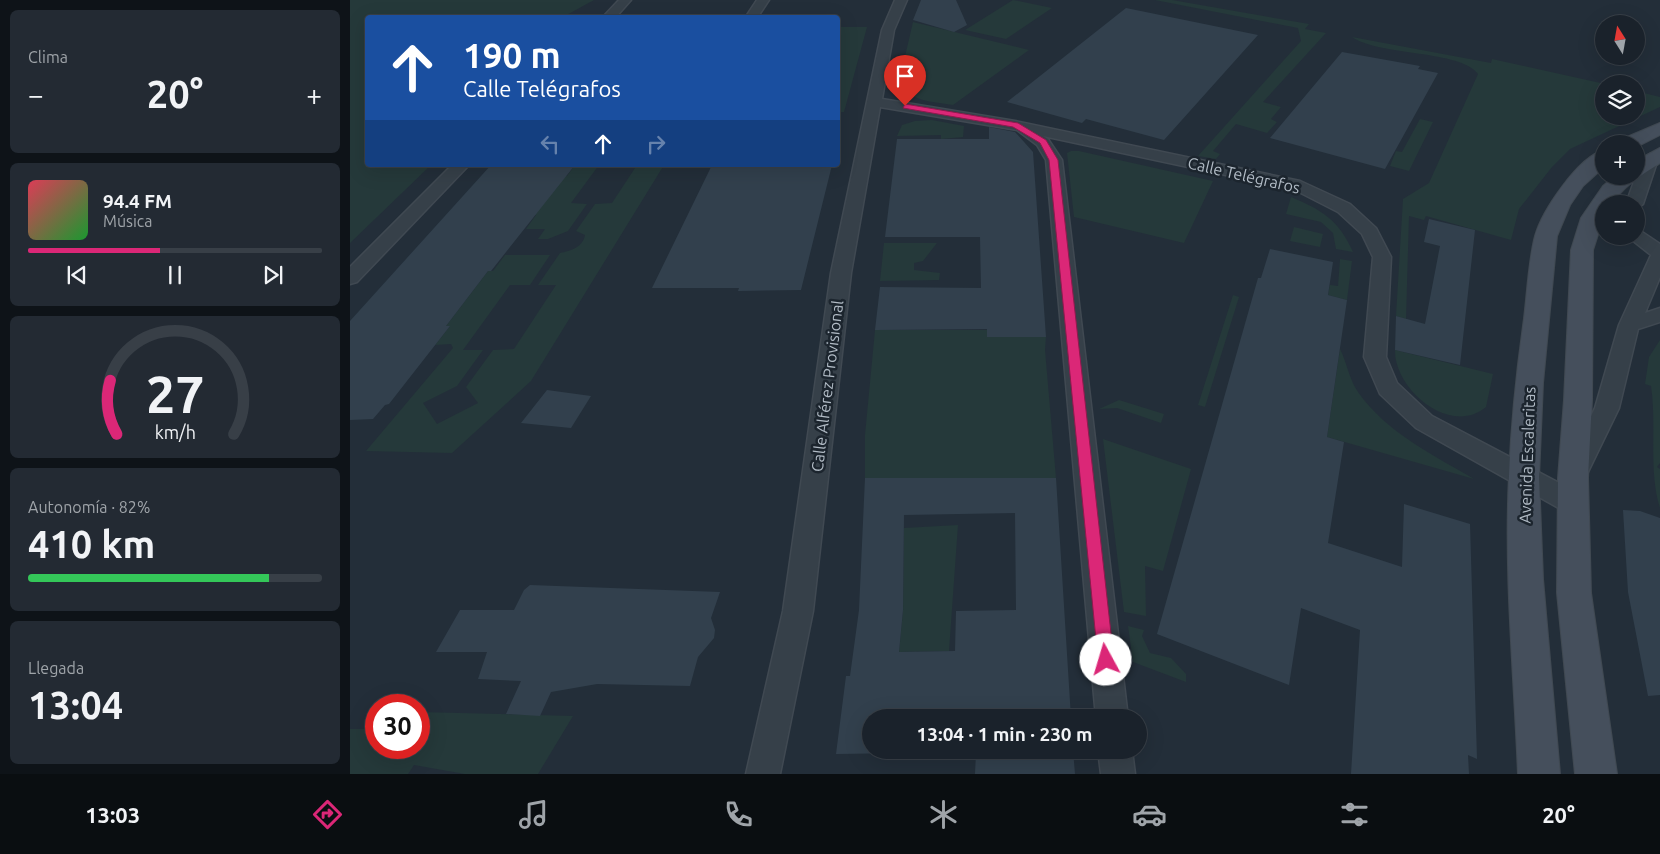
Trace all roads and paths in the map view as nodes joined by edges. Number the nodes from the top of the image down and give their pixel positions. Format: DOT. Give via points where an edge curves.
graph roads {
  1 [pos="625,0"];
  2 [pos="763,0"];
  3 [pos="901,0"];
  4 [pos="611,15"];
  5 [pos="753,15"];
  6 [pos="876,102"];
  7 [pos="1015,125"];
  8 [pos="1660,128"];
  9 [pos="1645,135"];
  10 [pos="1649,161"];
  11 [pos="1595,164"];
  12 [pos="459,167"];
  13 [pos="1616,185"];
  14 [pos="1637,195"];
  15 [pos="1645,243"];
  16 [pos="1660,254"];
  17 [pos="350,278"];
  18 [pos="1660,315"];
  19 [pos="1629,325"];
  20 [pos="1524,477"];
  21 [pos="1573,491"];
  22 [pos="1111,709"];
  23 [pos="1116,759"];
  24 [pos="763,774"];
  25 [pos="1118,774"];
  26 [pos="1539,774"];
  27 [pos="1596,774"];
  1 -- 4 [label="street"];
  2 -- 5 [label="street"];
  3 -- 6 [label="street, Calle Alférez Provisional" via="888,30"];
  6 -- 7 [label="street, Calle Telégrafos"];
  6 -- 24 [label="street, Calle Alférez Provisional" via="842,273 798,611"];
  7 -- 20 [label="street, Calle Telégrafos" via="1300,186 1344,208 1370,232 1382,257 1376,357 1388,388 1424,422"];
  7 -- 22 [label="street" via="1043,142 1054,160"];
  8 -- 9 [label="street"];
  10 -- 14 [label="street"];
  11 -- 20 [label="street, Avenida Escaleritas" via="1575,182 1546,236 1529,383"];
  12 -- 17 [label="street"];
  13 -- 21 [label="street" via="1592,218 1582,250"];
  15 -- 16 [label="street"];
  16 -- 19 [label="street"];
  18 -- 19 [label="street"];
  19 -- 21 [label="street" via="1607,408"];
  20 -- 21 [label="street, Calle Telégrafos"];
  20 -- 26 [label="street, Avenida Escaleritas" via="1526,579"];
  21 -- 27 [label="street" via="1574,593"];
  23 -- 25 [label="street"];
}
